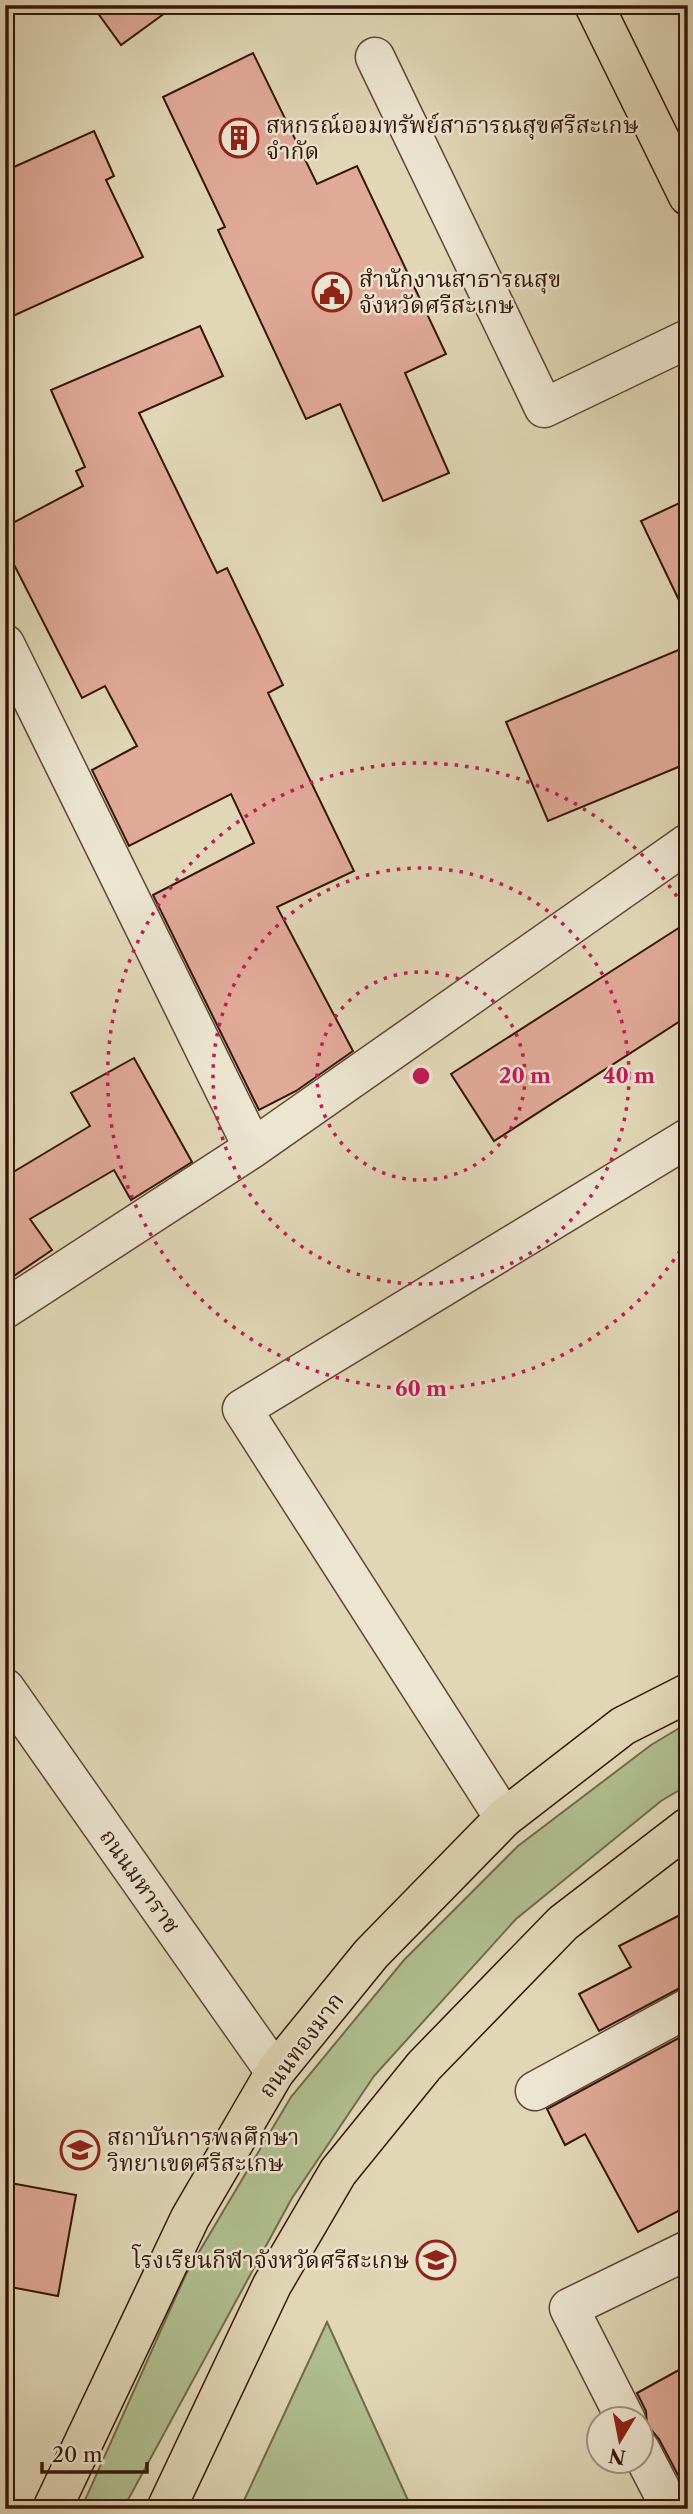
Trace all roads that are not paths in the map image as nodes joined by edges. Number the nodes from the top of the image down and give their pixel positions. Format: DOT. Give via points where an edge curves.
graph roads {
  1 [pos="594,5"];
  2 [pos="375,57"];
  3 [pos="688,196"];
  4 [pos="688,339"];
  5 [pos="5,644"];
  6 [pos="688,843"];
  7 [pos="688,1138"];
  8 [pos="253,1148"];
  9 [pos="5,1309"];
  10 [pos="5,1688"];
  11 [pos="688,1693"];
  12 [pos="504,1818"];
  13 [pos="688,1827"];
  14 [pos="688,2008"];
  15 [pos="275,2072"];
  16 [pos="535,2091"];
  17 [pos="688,2250"];
  18 [pos="619,2406"];
  19 [pos="654,2476"];
  20 [pos="52,2509"];
  21 [pos="166,2509"];
  22 [pos="671,2509"];
  1 -- 3 [label="main road"];
  2 -- 4 [label="street" via="544,408"];
  5 -- 8 [label="street"];
  6 -- 8 [label="street"];
  7 -- 12 [label="street" via="242,1409"];
  8 -- 9 [label="street"];
  10 -- 15 [label="street, ถนนมหาราช"];
  11 -- 12 [label="main road, ถนนทองมาก" via="623,1726"];
  12 -- 15 [label="main road, ถนนทองมาก" via="371,1954"];
  13 -- 21 [label="main road" via="563,1923 424,2066 338,2172 272,2285"];
  14 -- 16 [label="street"];
  15 -- 20 [label="main road, ถนนทองมาก" via="190,2218"];
  17 -- 18 [label="street" via="569,2308"];
  19 -- 22 [label="street"];
}
